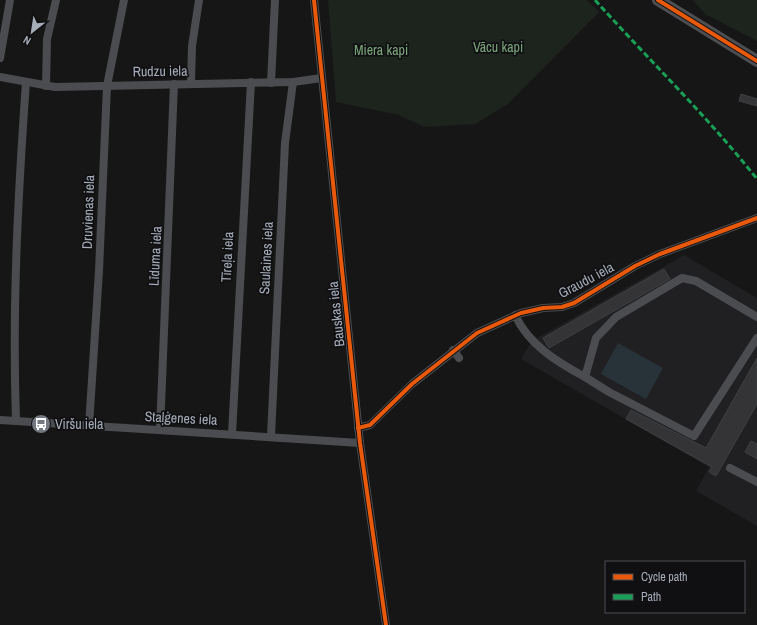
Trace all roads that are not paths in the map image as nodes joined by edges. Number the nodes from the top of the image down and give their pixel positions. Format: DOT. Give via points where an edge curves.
graph roads {
  1 [pos="10,0"];
  2 [pos="56,0"];
  3 [pos="124,0"];
  4 [pos="199,0"];
  5 [pos="275,0"];
  6 [pos="314,0"];
  7 [pos="658,0"];
  8 [pos="0,58"];
  9 [pos="757,61"];
  10 [pos="0,77"];
  11 [pos="322,78"];
  12 [pos="26,82"];
  13 [pos="251,82"];
  14 [pos="271,82"];
  15 [pos="293,82"];
  16 [pos="174,84"];
  17 [pos="191,84"];
  18 [pos="46,86"];
  19 [pos="107,86"];
  20 [pos="757,218"];
  21 [pos="515,315"];
  22 [pos="757,317"];
  23 [pos="757,338"];
  24 [pos="453,350"];
  25 [pos="459,358"];
  26 [pos="585,377"];
  27 [pos="0,420"];
  28 [pos="16,421"];
  29 [pos="89,426"];
  30 [pos="358,428"];
  31 [pos="160,430"];
  32 [pos="232,434"];
  33 [pos="271,436"];
  34 [pos="360,444"];
  35 [pos="730,468"];
  36 [pos="757,482"];
  37 [pos="386,625"];
  1 -- 8 [label="street"];
  2 -- 18 [label="street" via="47,40"];
  3 -- 19 [label="street, Druvienas iela"];
  4 -- 17 [label="street" via="192,46"];
  5 -- 14 [label="street"];
  6 -- 11 [label="street, Bauskas iela"];
  7 -- 9 [label="highway"];
  10 -- 12 [label="street, Rudzu iela"];
  11 -- 15 [label="street, Rudzu iela"];
  11 -- 30 [label="street, Bauskas iela"];
  12 -- 18 [label="street, Rudzu iela"];
  12 -- 28 [label="street" via="18,192 14,315"];
  13 -- 14 [label="street, Rudzu iela"];
  13 -- 17 [label="street, Rudzu iela"];
  13 -- 32 [label="street, Tīreļa iela"];
  14 -- 15 [label="street, Rudzu iela"];
  15 -- 33 [label="street, Saulaines iela" via="285,143"];
  16 -- 17 [label="street, Rudzu iela"];
  16 -- 19 [label="street, Rudzu iela"];
  16 -- 31 [label="street, Līduma iela"];
  18 -- 19 [label="street, Rudzu iela"];
  19 -- 29 [label="street, Druvienas iela"];
  20 -- 21 [label="street, Graudu iela" via="660,254 574,303"];
  21 -- 24 [label="street, Graudu iela" via="477,333"];
  21 -- 26 [label="street" via="519,325 542,351"];
  22 -- 26 [label="street" via="696,281 682,278 616,317 596,338"];
  23 -- 26 [label="street" via="694,436"];
  24 -- 25 [label="street"];
  24 -- 30 [label="street, Graudu iela" via="410,382 370,425"];
  27 -- 28 [label="street, Staļģenes iela"];
  28 -- 29 [label="street, Staļģenes iela"];
  29 -- 31 [label="street, Staļģenes iela"];
  30 -- 34 [label="street, Bauskas iela"];
  31 -- 32 [label="street, Staļģenes iela"];
  32 -- 33 [label="street, Staļģenes iela"];
  33 -- 34 [label="street, Staļģenes iela"];
  34 -- 37 [label="street, Bauskas iela"];
  35 -- 36 [label="street"];
}
